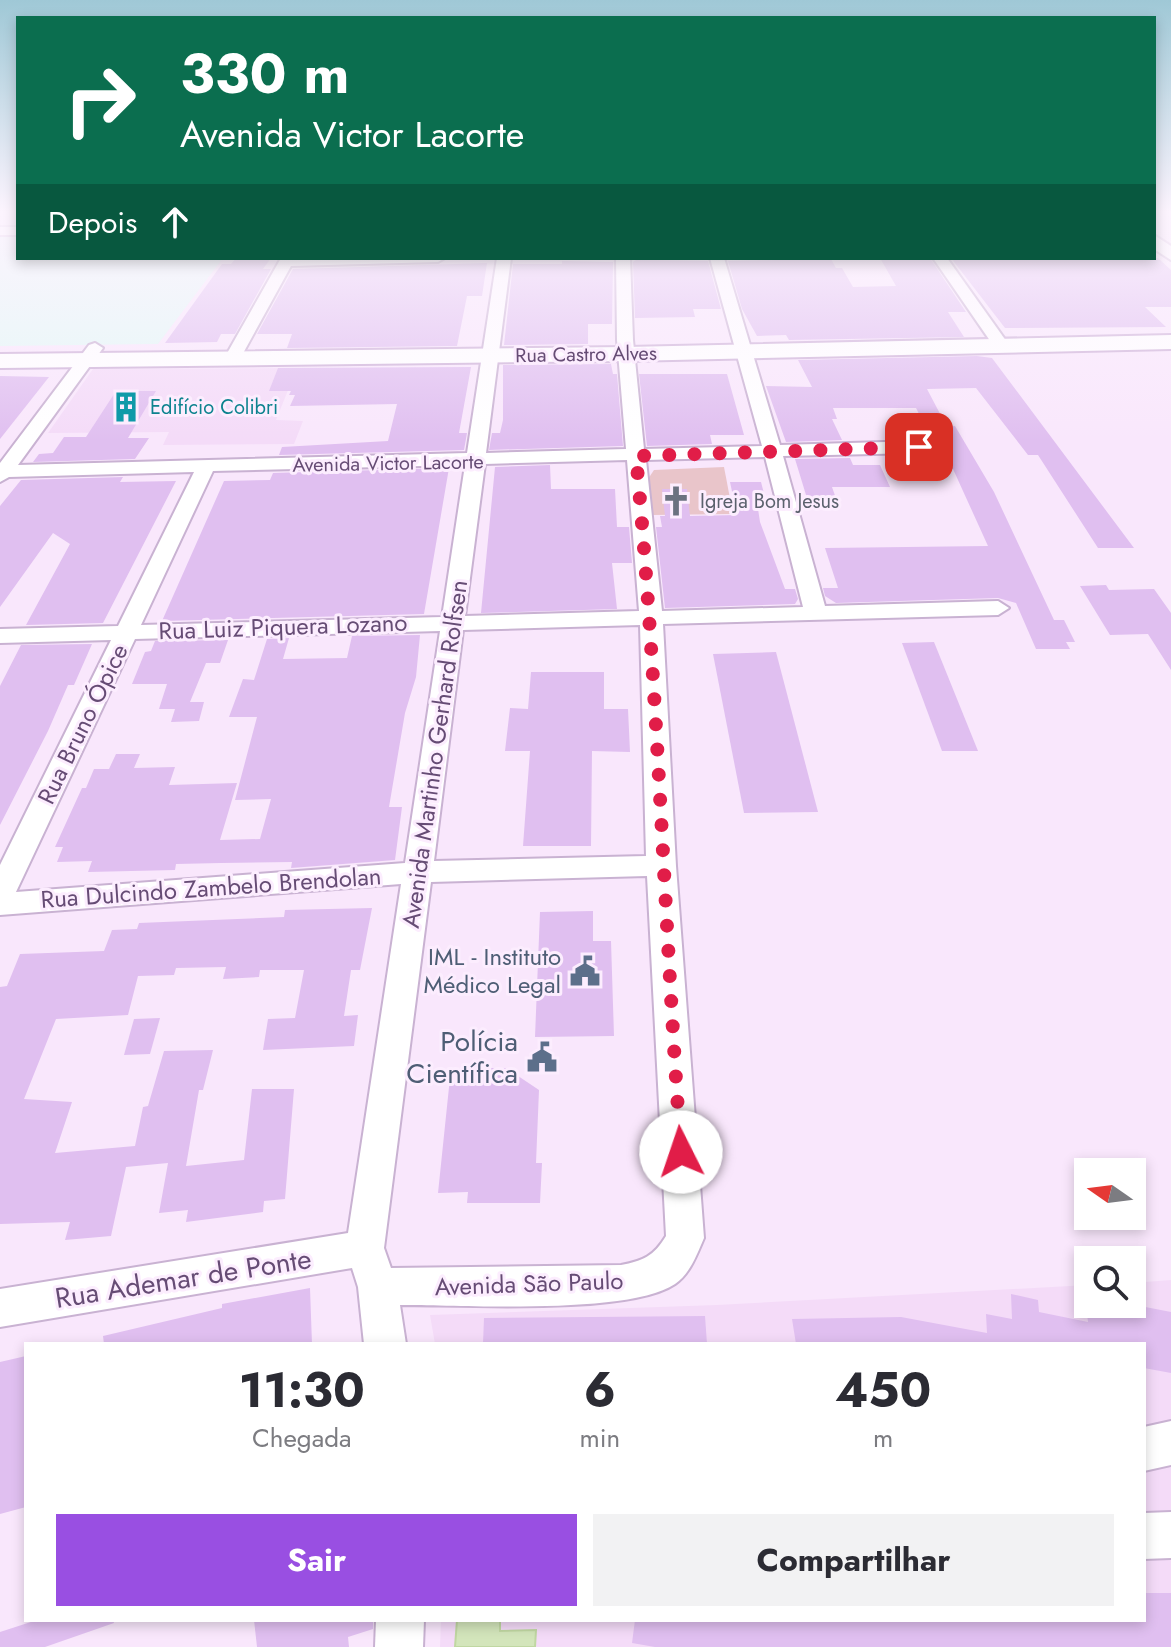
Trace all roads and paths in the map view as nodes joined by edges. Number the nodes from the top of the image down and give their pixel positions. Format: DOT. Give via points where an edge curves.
graph roads {
  1 [pos="272,288"];
  2 [pos="500,288"];
  3 [pos="624,288"];
  4 [pos="726,288"];
  5 [pos="961,288"];
  6 [pos="1171,330"];
  7 [pos="996,338"];
  8 [pos="1171,342"];
  9 [pos="743,344"];
  10 [pos="626,347"];
  11 [pos="0,349"];
  12 [pos="491,349"];
  13 [pos="236,352"];
  14 [pos="91,354"];
  15 [pos="0,361"];
  16 [pos="919,447"];
  17 [pos="773,453"];
  18 [pos="636,456"];
  19 [pos="478,461"];
  20 [pos="206,466"];
  21 [pos="2,474"];
  22 [pos="998,608"];
  23 [pos="815,611"];
  24 [pos="651,618"];
  25 [pos="452,623"];
  26 [pos="128,632"];
  27 [pos="0,636"];
  28 [pos="661,866"];
  29 [pos="420,872"];
  30 [pos="0,895"];
  31 [pos="0,904"];
  32 [pos="365,1248"];
  33 [pos="378,1287"];
  34 [pos="0,1308"];
  35 [pos="385,1342"];
  36 [pos="1171,1443"];
  37 [pos="1146,1449"];
  38 [pos="1171,1535"];
  39 [pos="1146,1536"];
  40 [pos="400,1622"];
  41 [pos="399,1647"];
  1 -- 13 [label="street"];
  2 -- 12 [label="street, Avenida Martinho Gerhard Rolfsen"];
  3 -- 10 [label="street, Avenida São Paulo"];
  4 -- 9 [label="street"];
  5 -- 7 [label="street"];
  6 -- 7 [label="main road, Rua Castro Alves"];
  7 -- 8 [label="main road, Rua Castro Alves"];
  7 -- 9 [label="main road, Rua Castro Alves"];
  9 -- 10 [label="main road, Rua Castro Alves"];
  9 -- 17 [label="street"];
  10 -- 12 [label="main road, Rua Castro Alves"];
  10 -- 18 [label="street, Avenida São Paulo"];
  11 -- 14 [label="main road, Rua Castro Alves"];
  12 -- 13 [label="main road, Rua Castro Alves"];
  12 -- 19 [label="street, Avenida Martinho Gerhard Rolfsen"];
  13 -- 14 [label="main road, Rua Castro Alves"];
  14 -- 15 [label="main road, Rua Castro Alves"];
  14 -- 21 [label="street"];
  16 -- 17 [label="street, Avenida Victor Lacorte"];
  17 -- 18 [label="street, Avenida Victor Lacorte"];
  17 -- 23 [label="street"];
  18 -- 19 [label="street, Avenida Victor Lacorte"];
  18 -- 24 [label="street, Avenida São Paulo"];
  19 -- 20 [label="street, Avenida Victor Lacorte"];
  19 -- 25 [label="street, Avenida Martinho Gerhard Rolfsen"];
  20 -- 21 [label="street, Avenida Victor Lacorte"];
  20 -- 26 [label="street, Rua Bruno Ópice"];
  22 -- 23 [label="street, Rua Luiz Piquera Lozano"];
  23 -- 24 [label="street, Rua Luiz Piquera Lozano"];
  24 -- 25 [label="street, Rua Luiz Piquera Lozano"];
  24 -- 28 [label="street, Avenida São Paulo"];
  25 -- 26 [label="street, Rua Luiz Piquera Lozano"];
  25 -- 29 [label="street, Avenida Martinho Gerhard Rolfsen"];
  26 -- 27 [label="street, Rua Luiz Piquera Lozano"];
  26 -- 30 [label="street, Rua Bruno Ópice"];
  28 -- 29 [label="street, Rua Dulcindo Zambelo Brendolan"];
  28 -- 33 [label="street, Avenida São Paulo" via="686,1216 685,1238 672,1265 652,1277 621,1284"];
  29 -- 31 [label="street, Rua Dulcindo Zambelo Brendolan"];
  29 -- 32 [label="street, Avenida Martinho Gerhard Rolfsen"];
  32 -- 33 [label="street, Avenida Martinho Gerhard Rolfsen"];
  32 -- 34 [label="street, Rua Ademar de Ponte"];
  33 -- 35 [label="street, Avenida Martinho Gerhard Rolfsen"];
  36 -- 37 [label="street"];
  38 -- 39 [label="street"];
  40 -- 41 [label="street"];
}
